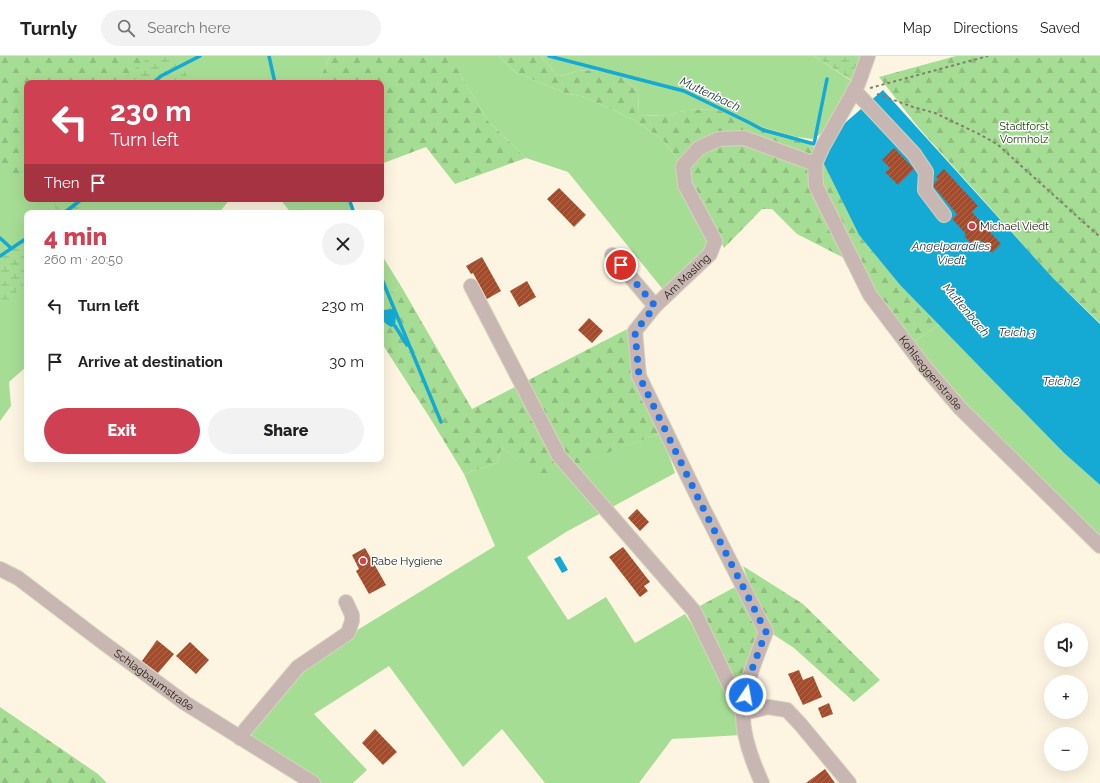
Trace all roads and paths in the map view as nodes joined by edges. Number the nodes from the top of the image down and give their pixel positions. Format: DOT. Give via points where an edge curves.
graph roads {
  1 [pos="868,56"];
  2 [pos="988,56"];
  3 [pos="854,90"];
  4 [pos="815,164"];
  5 [pos="944,215"];
  6 [pos="1100,237"];
  7 [pos="612,254"];
  8 [pos="471,286"];
  9 [pos="655,306"];
  10 [pos="1100,546"];
  11 [pos="0,568"];
  12 [pos="346,602"];
  13 [pos="743,713"];
  14 [pos="240,738"];
  15 [pos="313,783"];
  16 [pos="762,783"];
  17 [pos="849,783"];
  1 -- 3 [label="street"];
  2 -- 6 [label="path" via="865,89 935,114 997,144"];
  3 -- 4 [label="street"];
  3 -- 5 [label="street" via="914,154 926,172 925,190"];
  4 -- 9 [label="street, Am Masling" via="744,138 719,139 699,148 683,166 685,185 715,241 710,254"];
  4 -- 10 [label="street, Kohlseggenstraße" via="816,186 870,295 923,365 960,408"];
  7 -- 9 [label="street"];
  8 -- 13 [label="street" via="559,456 694,611"];
  9 -- 13 [label="street, Am Masling" via="635,332 639,376 766,632 748,680"];
  11 -- 14 [label="street, Schlagbaumstraße" via="18,578 185,703"];
  12 -- 14 [label="street" via="352,615 348,633 298,667"];
  13 -- 16 [label="street, Am Masling" via="745,734"];
  13 -- 17 [label="street" via="768,707 787,710"];
  14 -- 15 [label="street, Schlagbaumstraße"];
}
